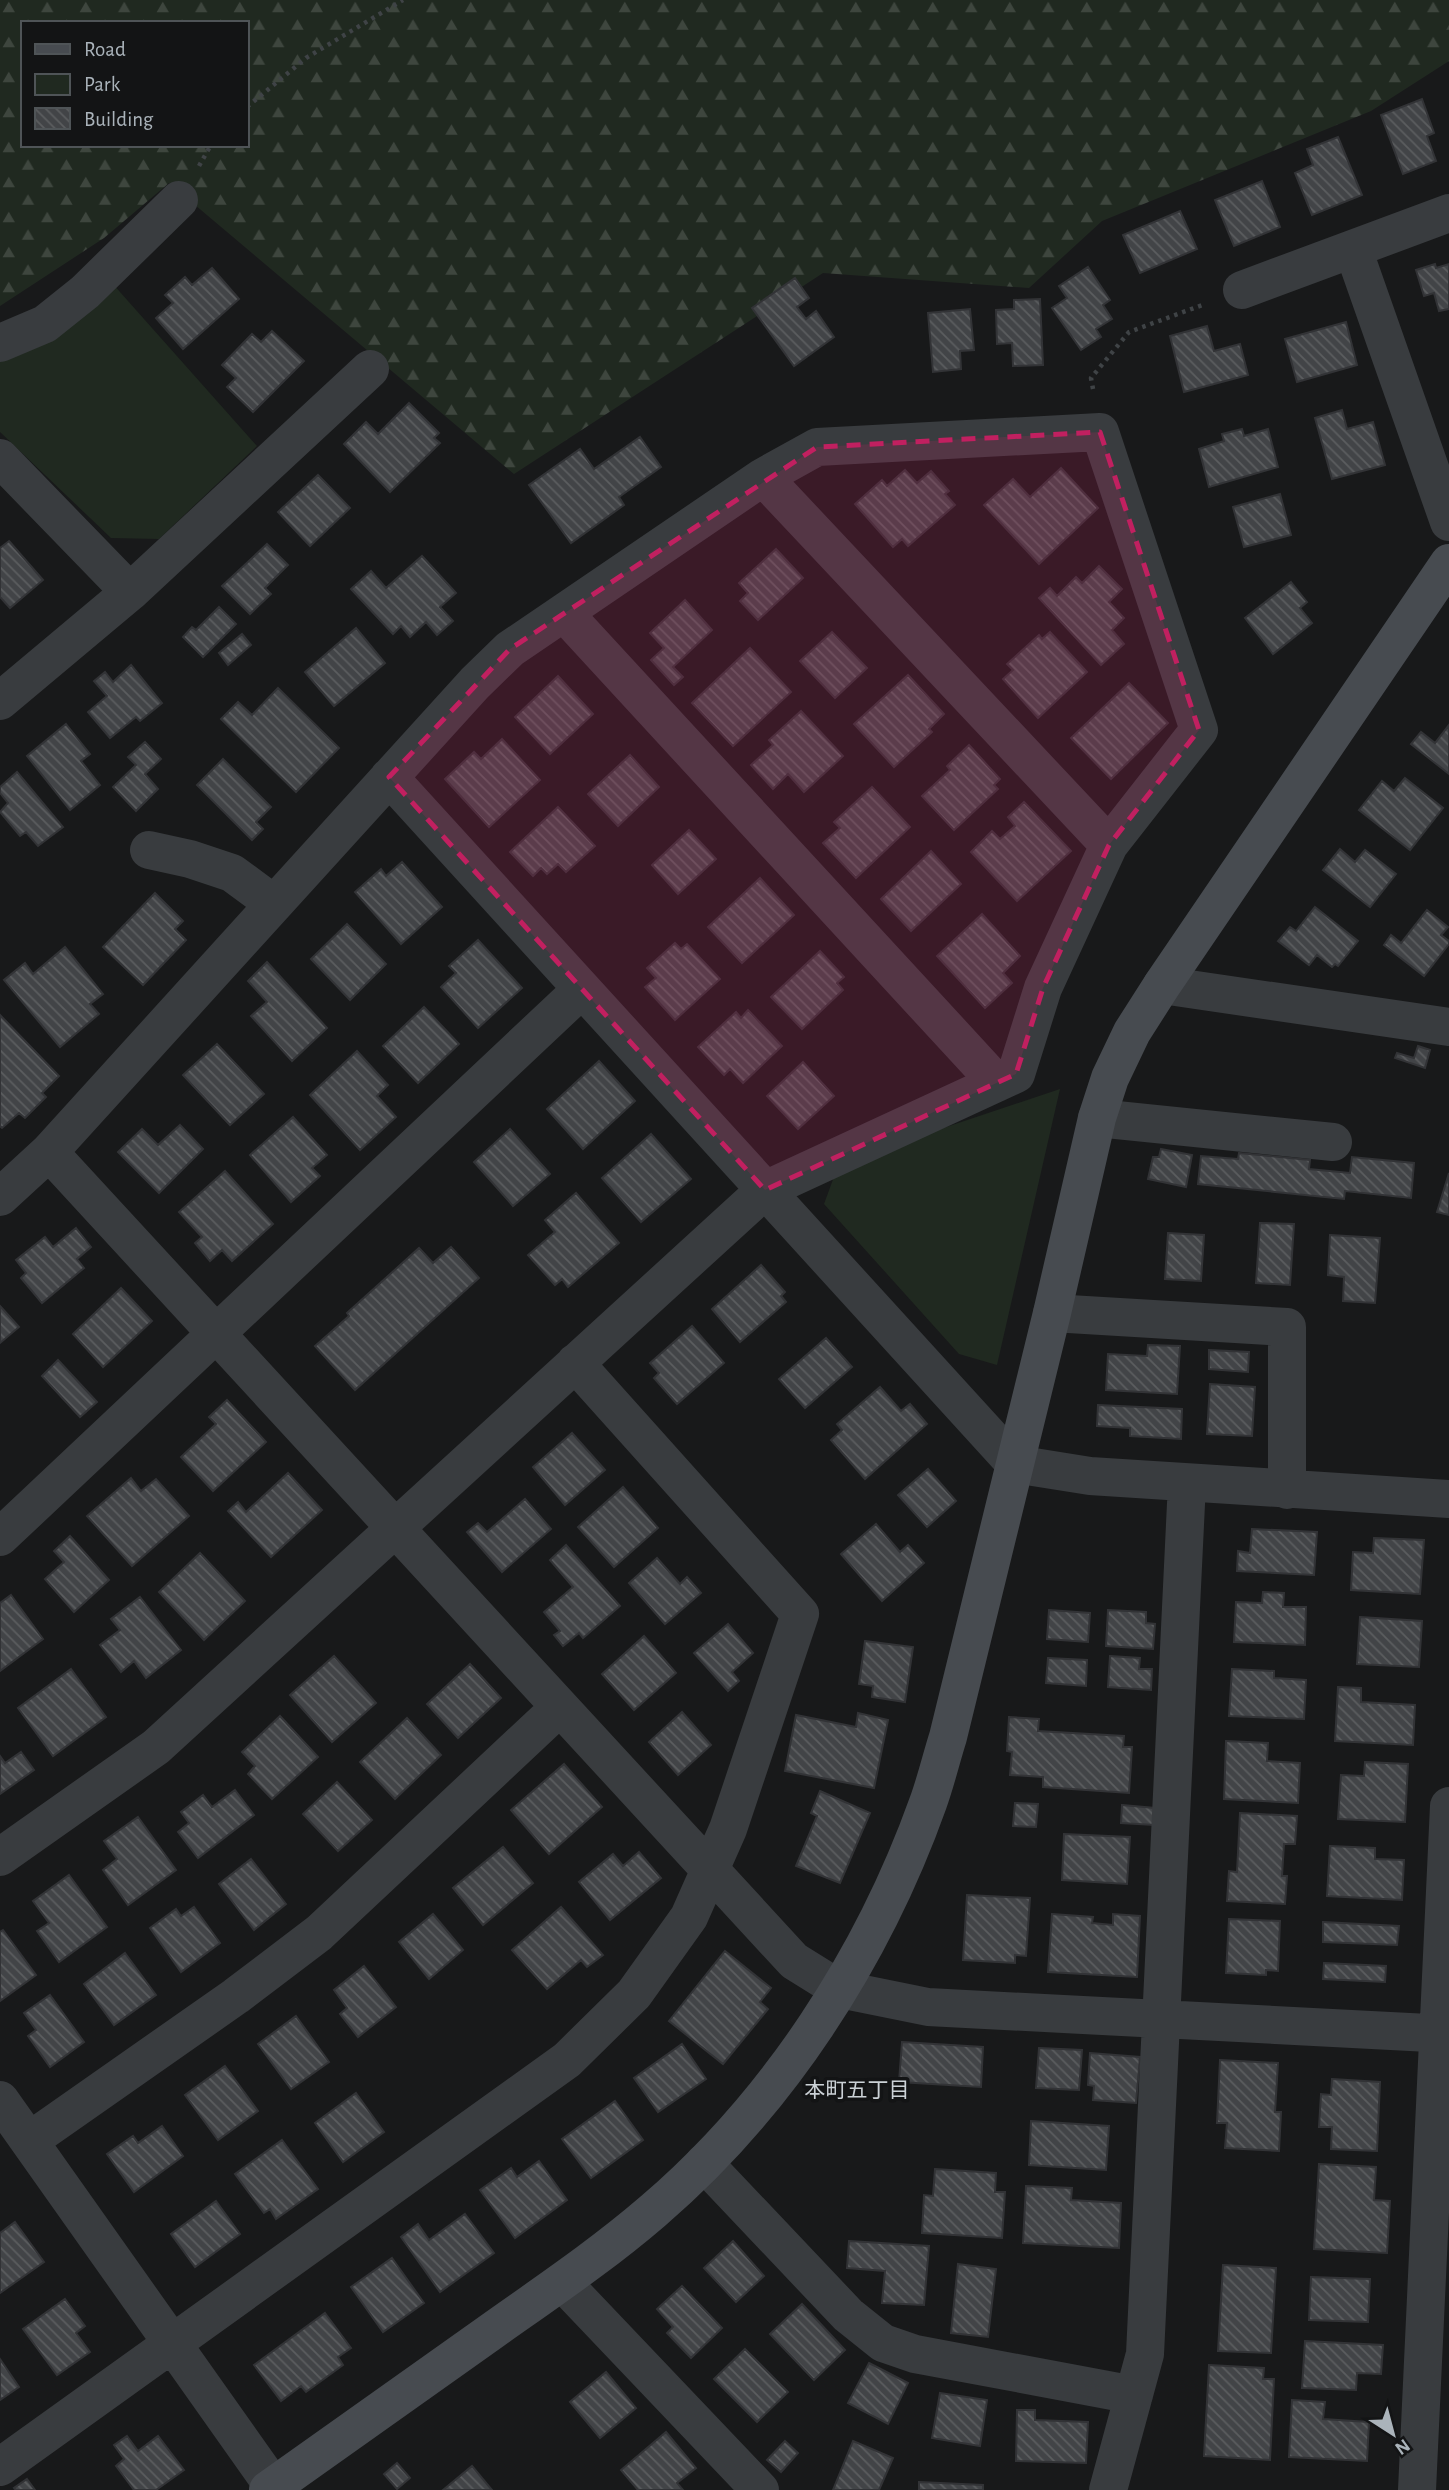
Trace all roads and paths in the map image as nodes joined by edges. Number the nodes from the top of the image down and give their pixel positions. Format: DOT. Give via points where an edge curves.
graph roads {
  1 [pos="403,0"];
  2 [pos="248,106"];
  3 [pos="179,200"];
  4 [pos="1449,214"];
  5 [pos="1353,248"];
  6 [pos="1241,290"];
  7 [pos="0,343"];
  8 [pos="370,369"];
  9 [pos="1100,432"];
  10 [pos="0,458"];
  11 [pos="764,477"];
  12 [pos="1449,522"];
  13 [pos="1449,563"];
  14 [pos="130,592"];
  15 [pos="564,613"];
  16 [pos="0,701"];
  17 [pos="389,777"];
  18 [pos="1109,845"];
  19 [pos="149,850"];
  20 [pos="274,904"];
  21 [pos="1161,985"];
  22 [pos="582,989"];
  23 [pos="1448,1026"];
  24 [pos="998,1083"];
  25 [pos="1097,1118"];
  26 [pos="1333,1142"];
  27 [pos="49,1152"];
  28 [pos="765,1190"];
  29 [pos="0,1197"];
  30 [pos="1052,1313"];
  31 [pos="216,1334"];
  32 [pos="575,1363"];
  33 [pos="1014,1464"];
  34 [pos="1187,1483"];
  35 [pos="1287,1490"];
  36 [pos="1449,1499"];
  37 [pos="395,1528"];
  38 [pos="0,1537"];
  39 [pos="560,1707"];
  40 [pos="1449,1806"];
  41 [pos="0,1857"];
  42 [pos="710,1870"];
  43 [pos="839,1989"];
  44 [pos="1161,2019"];
  45 [pos="1443,2034"];
  46 [pos="0,2100"];
  47 [pos="29,2141"];
  48 [pos="704,2163"];
  49 [pos="562,2282"];
  50 [pos="172,2343"];
  51 [pos="1135,2395"];
  52 [pos="0,2467"];
  53 [pos="270,2488"];
  54 [pos="758,2489"];
  55 [pos="1108,2490"];
  56 [pos="1417,2490"];
  1 -- 2 [label="path" via="306,58"];
  3 -- 7 [label="street" via="85,292 45,324"];
  4 -- 5 [label="street"];
  5 -- 6 [label="street"];
  5 -- 12 [label="street"];
  6 -- 9 [label="path" via="1129,332 1091,377"];
  8 -- 14 [label="street"];
  9 -- 11 [label="street" via="817,447"];
  9 -- 18 [label="street" via="1199,730"];
  10 -- 14 [label="street"];
  11 -- 15 [label="street"];
  11 -- 18 [label="street"];
  13 -- 21 [label="street"];
  14 -- 16 [label="street"];
  15 -- 17 [label="street" via="510,649"];
  15 -- 24 [label="street"];
  17 -- 20 [label="street"];
  17 -- 22 [label="street"];
  18 -- 24 [label="street" via="1043,988 1016,1074"];
  19 -- 20 [label="street" via="232,873"];
  20 -- 27 [label="street"];
  21 -- 23 [label="street"];
  21 -- 25 [label="street" via="1132,1032"];
  22 -- 28 [label="street"];
  22 -- 31 [label="street"];
  24 -- 28 [label="street"];
  25 -- 26 [label="street"];
  25 -- 30 [label="street"];
  27 -- 29 [label="street"];
  27 -- 31 [label="street"];
  28 -- 32 [label="street"];
  28 -- 33 [label="street"];
  30 -- 33 [label="street"];
  30 -- 35 [label="street" via="1287,1327"];
  31 -- 37 [label="street"];
  31 -- 38 [label="street"];
  32 -- 37 [label="street"];
  32 -- 42 [label="street" via="800,1614"];
  33 -- 34 [label="street" via="1090,1476"];
  33 -- 43 [label="street" via="929,1802 872,1932"];
  34 -- 35 [label="street"];
  34 -- 44 [label="street"];
  35 -- 36 [label="street"];
  37 -- 39 [label="street"];
  37 -- 41 [label="street" via="156,1747"];
  39 -- 42 [label="street"];
  39 -- 47 [label="street" via="320,1933"];
  40 -- 45 [label="street"];
  42 -- 43 [label="street" via="794,1961"];
  42 -- 50 [label="street" via="689,1917 634,1994 567,2060"];
  43 -- 44 [label="street" via="928,2007"];
  43 -- 48 [label="street" via="757,2105"];
  44 -- 45 [label="street"];
  44 -- 51 [label="street" via="1145,2354"];
  45 -- 56 [label="street"];
  46 -- 47 [label="street"];
  47 -- 50 [label="street"];
  48 -- 49 [label="street" via="655,2210"];
  48 -- 51 [label="street" via="848,2315 883,2343 915,2354"];
  49 -- 53 [label="street"];
  49 -- 54 [label="street"];
  50 -- 52 [label="street"];
  50 -- 53 [label="street"];
  51 -- 55 [label="street"];
}
